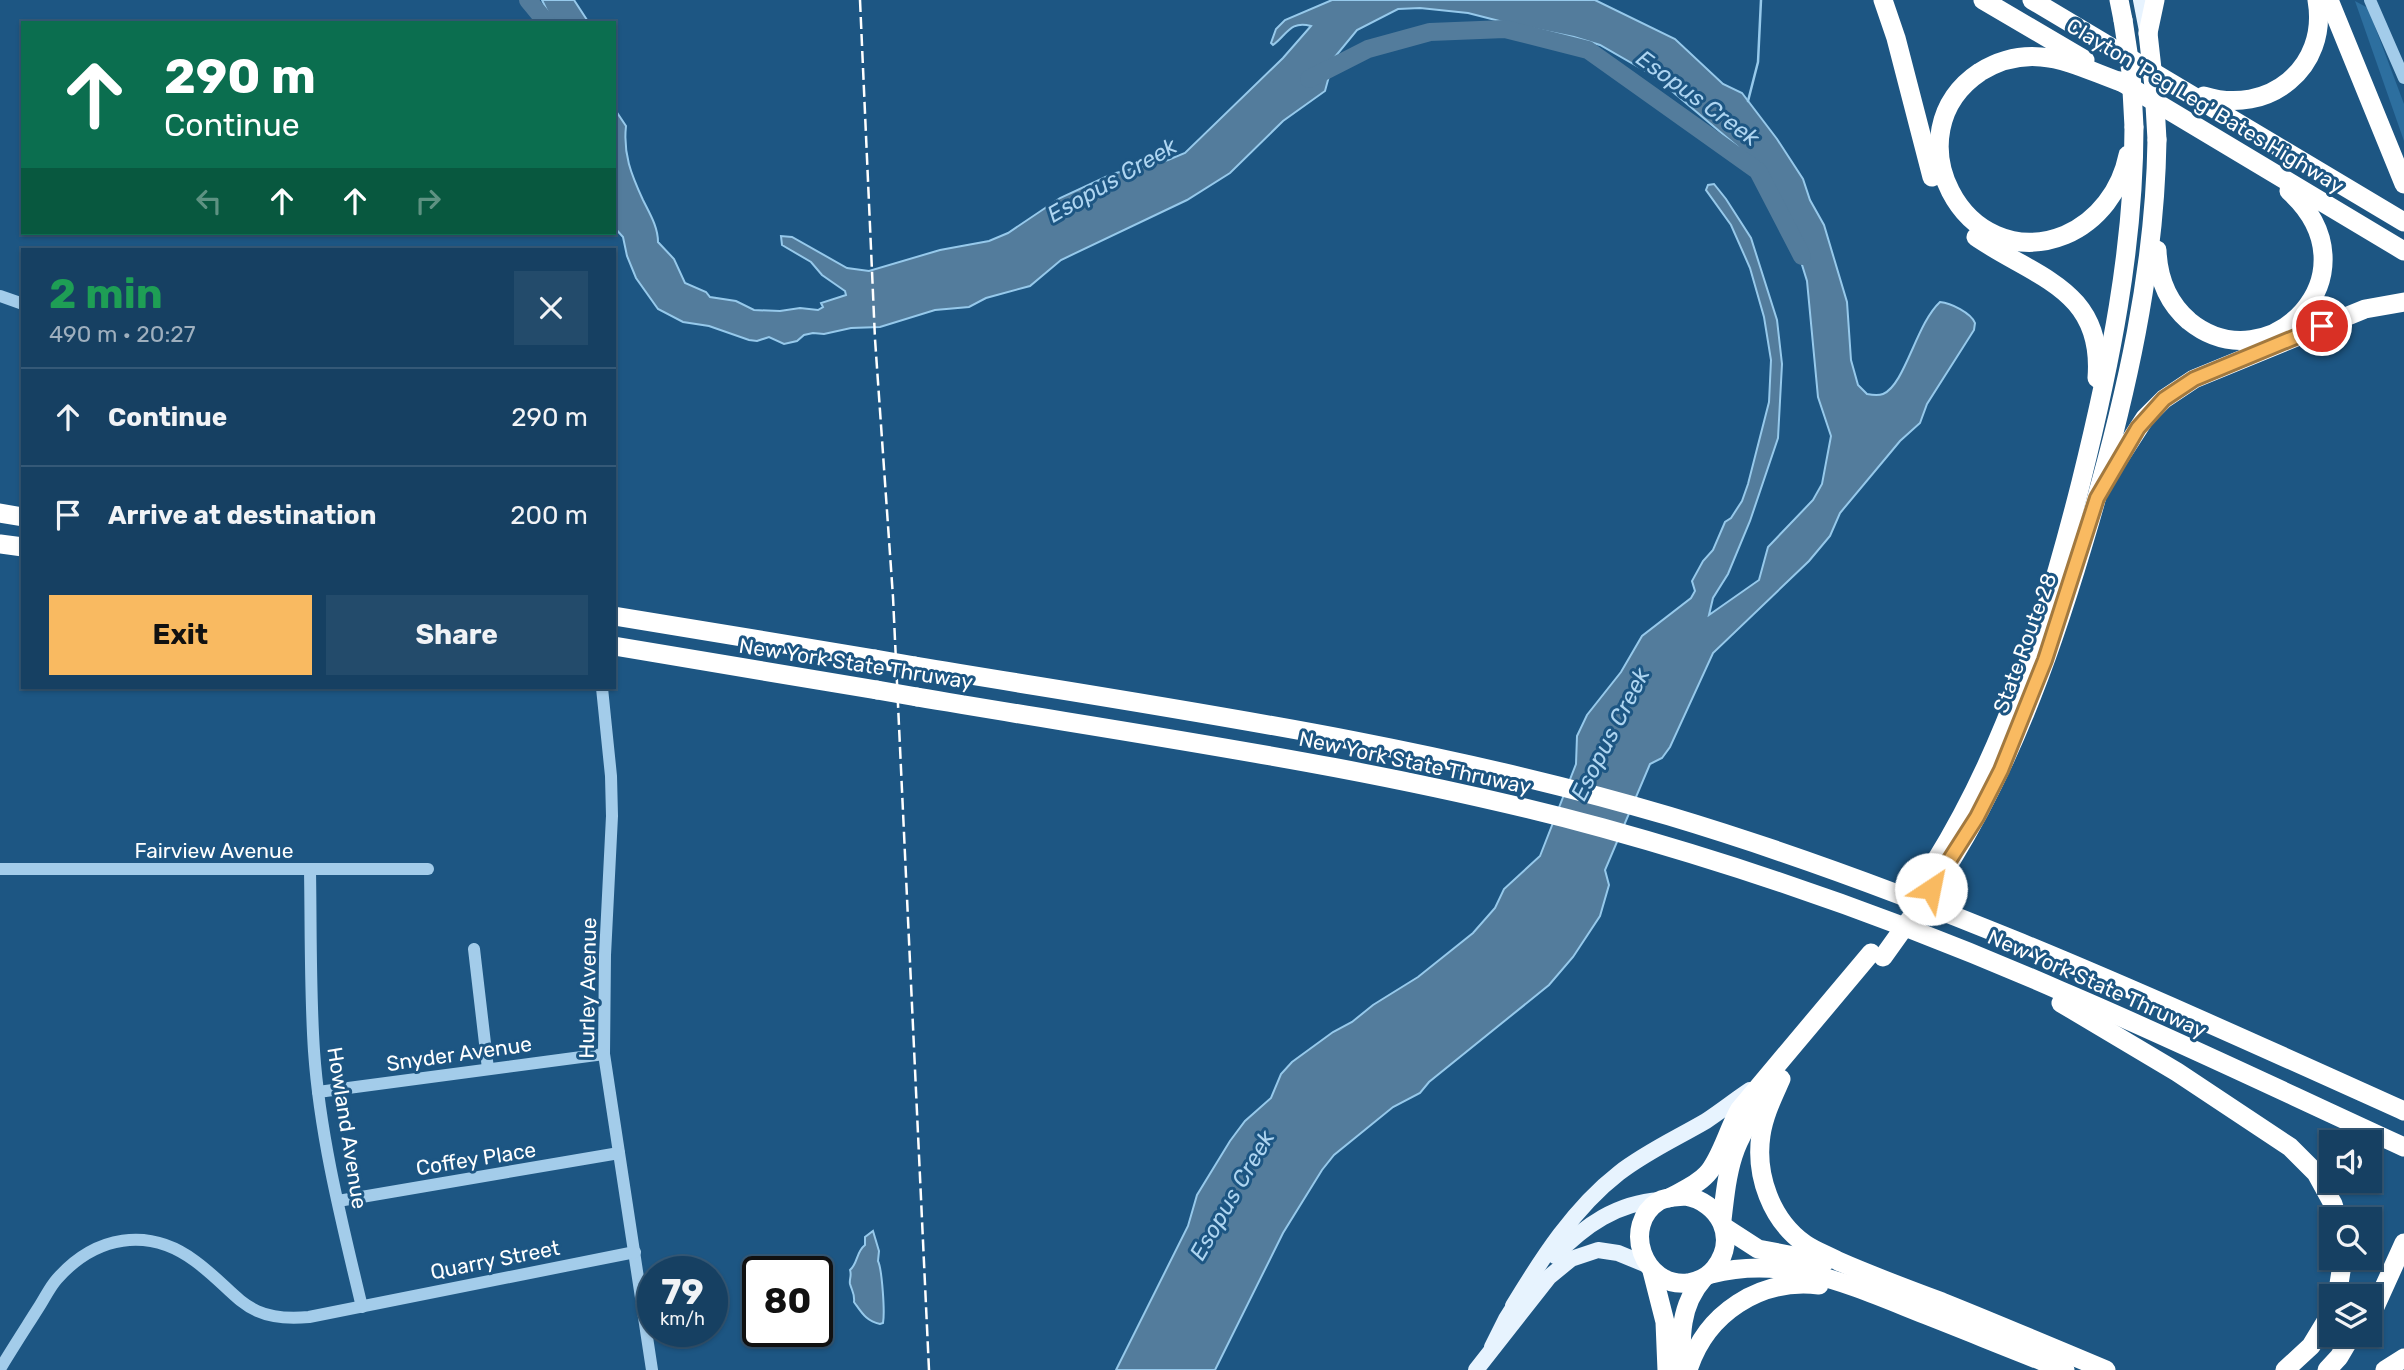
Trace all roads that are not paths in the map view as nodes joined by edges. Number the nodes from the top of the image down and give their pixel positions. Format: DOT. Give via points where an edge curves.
graph roads {
  1 [pos="1883,0"];
  2 [pos="1983,0"];
  3 [pos="2032,0"];
  4 [pos="2119,0"];
  5 [pos="2141,0"];
  6 [pos="2155,0"];
  7 [pos="2317,0"];
  8 [pos="2329,0"];
  9 [pos="2370,0"];
  10 [pos="2148,33"];
  11 [pos="2404,78"];
  12 [pos="2165,80"];
  13 [pos="2121,82"];
  14 [pos="2134,127"];
  15 [pos="2226,145"];
  16 [pos="2404,184"];
  17 [pos="2155,196"];
  18 [pos="2404,222"];
  19 [pos="2404,251"];
  20 [pos="0,296"];
  21 [pos="2404,302"];
  22 [pos="20,303"];
  23 [pos="2086,460"];
  24 [pos="2097,498"];
  25 [pos="0,513"];
  26 [pos="21,517"];
  27 [pos="0,544"];
  28 [pos="21,547"];
  29 [pos="616,616"];
  30 [pos="617,647"];
  31 [pos="602,689"];
  32 [pos="1941,864"];
  33 [pos="428,869"];
  34 [pos="0,870"];
  35 [pos="310,870"];
  36 [pos="474,949"];
  37 [pos="1962,949"];
  38 [pos="604,1054"];
  39 [pos="488,1069"];
  40 [pos="1772,1080"];
  41 [pos="318,1092"];
  42 [pos="2404,1111"];
  43 [pos="2404,1147"];
  44 [pos="619,1153"];
  45 [pos="1664,1199"];
  46 [pos="338,1201"];
  47 [pos="2333,1207"];
  48 [pos="1723,1224"];
  49 [pos="2404,1225"];
  50 [pos="2404,1243"];
  51 [pos="635,1252"];
  52 [pos="1650,1268"];
  53 [pos="1863,1272"];
  54 [pos="1707,1276"];
  55 [pos="2377,1284"];
  56 [pos="2382,1292"];
  57 [pos="1892,1302"];
  58 [pos="1513,1306"];
  59 [pos="362,1307"];
  60 [pos="2319,1333"];
  61 [pos="1492,1346"];
  62 [pos="2345,1347"];
  63 [pos="2353,1347"];
  64 [pos="2404,1358"];
  65 [pos="0,1368"];
  66 [pos="652,1370"];
  67 [pos="1476,1370"];
  68 [pos="1667,1370"];
  69 [pos="1682,1370"];
  70 [pos="1688,1370"];
  71 [pos="2065,1370"];
  72 [pos="2106,1370"];
  73 [pos="2285,1370"];
  74 [pos="2326,1370"];
  75 [pos="2338,1370"];
  76 [pos="2385,1370"];
  1 -- 23 [label="highway" via="1933,180 1945,208 1967,230 2071,296 2093,330 2098,360"];
  2 -- 13 [label="highway, Clayton 'Peg Leg' Bates Highway"];
  3 -- 12 [label="highway, Clayton 'Peg Leg' Bates Highway"];
  4 -- 14 [label="highway, State Route 28, bridge"];
  5 -- 10 [label="main road, State Route 28"];
  6 -- 10 [label="highway"];
  7 -- 12 [label="highway" via="2319,24 2313,49 2300,71 2271,93 2226,101"];
  8 -- 16 [label="highway"];
  9 -- 11 [label="street"];
  10 -- 17 [label="highway, State Route 28, bridge" via="2157,140"];
  12 -- 18 [label="highway, Clayton 'Peg Leg' Bates Highway"];
  13 -- 14 [label="highway" via="2039,57 2012,59 1986,69 1964,86 1948,109 1940,150 1944,177 1963,212 1986,231 2016,241 2063,236 2097,214 2115,190"];
  13 -- 15 [label="highway, Clayton 'Peg Leg' Bates Highway"];
  14 -- 23 [label="highway, State Route 28" via="2133,193 2122,289"];
  15 -- 17 [label="highway" via="2298,200 2320,236 2322,277 2311,303 2293,321 2272,333 2235,340 2207,332 2183,316 2162,282"];
  15 -- 19 [label="highway, Clayton 'Peg Leg' Bates Highway"];
  17 -- 24 [label="highway, State Route 28" via="2138,328"];
  20 -- 22 [label="street"];
  21 -- 24 [label="highway" via="2356,312 2183,385 2138,428"];
  23 -- 32 [label="highway, State Route 28" via="2051,592 2015,698"];
  24 -- 32 [label="highway, State Route 28" via="2030,702 1990,792"];
  25 -- 26 [label="highway"];
  27 -- 28 [label="highway"];
  29 -- 42 [label="highway, New York State Thruway, bridge" via="1340,737 1511,774 1668,816 1820,864 1973,922"];
  30 -- 37 [label="highway, New York State Thruway, bridge" via="1345,769 1504,803 1660,845"];
  31 -- 38 [label="street, Hurley Avenue" via="612,816"];
  32 -- 40 [label="highway, State Route 28, bridge" via="1877,955"];
  33 -- 35 [label="street, Fairview Avenue"];
  34 -- 35 [label="street, Fairview Avenue"];
  35 -- 41 [label="street, Howland Avenue"];
  36 -- 39 [label="street"];
  37 -- 43 [label="highway, New York State Thruway"];
  37 -- 47 [label="highway" via="2134,1045 2290,1147 2316,1173"];
  38 -- 39 [label="street, Snyder Avenue"];
  38 -- 44 [label="street, Hurley Avenue"];
  39 -- 41 [label="street, Snyder Avenue"];
  40 -- 45 [label="highway, State Route 28" via="1734,1120 1706,1175"];
  40 -- 48 [label="highway, State Route 28" via="1735,1146"];
  40 -- 53 [label="highway" via="1761,1135 1765,1189 1794,1235"];
  40 -- 58 [label="main road" via="1608,1182 1564,1230"];
  41 -- 46 [label="street, Howland Avenue"];
  44 -- 46 [label="street, Coffey Place"];
  44 -- 51 [label="street, Hurley Avenue"];
  45 -- 48 [label="highway" via="1685,1196 1699,1200 1712,1208"];
  45 -- 52 [label="highway" via="1651,1209 1641,1228 1640,1243"];
  45 -- 58 [label="main road" via="1622,1208 1589,1225 1556,1255"];
  46 -- 59 [label="street, Howland Avenue"];
  48 -- 53 [label="highway" via="1758,1249"];
  48 -- 54 [label="highway" via="1724,1252"];
  49 -- 55 [label="highway"];
  50 -- 56 [label="highway"];
  51 -- 59 [label="street, Quarry Street"];
  51 -- 66 [label="street, Hurley Avenue"];
  52 -- 54 [label="highway" via="1672,1282 1687,1283"];
  52 -- 61 [label="main road" via="1618,1253 1598,1250 1571,1259 1555,1270 1514,1325"];
  52 -- 68 [label="highway" via="1665,1322"];
  53 -- 72 [label="highway"];
  54 -- 57 [label="highway" via="1743,1267 1786,1269"];
  54 -- 69 [label="highway" via="1683,1318"];
  57 -- 70 [label="highway" via="1812,1284 1765,1290 1745,1298 1717,1321"];
  57 -- 71 [label="highway"];
  58 -- 61 [label="main road"];
  59 -- 65 [label="street, Quarry Street" via="275,1318 239,1301 182,1253 135,1238 115,1241 82,1256 55,1280"];
  60 -- 73 [label="highway"];
  61 -- 67 [label="main road"];
  62 -- 74 [label="highway"];
  63 -- 75 [label="highway"];
  64 -- 76 [label="highway"];
}
